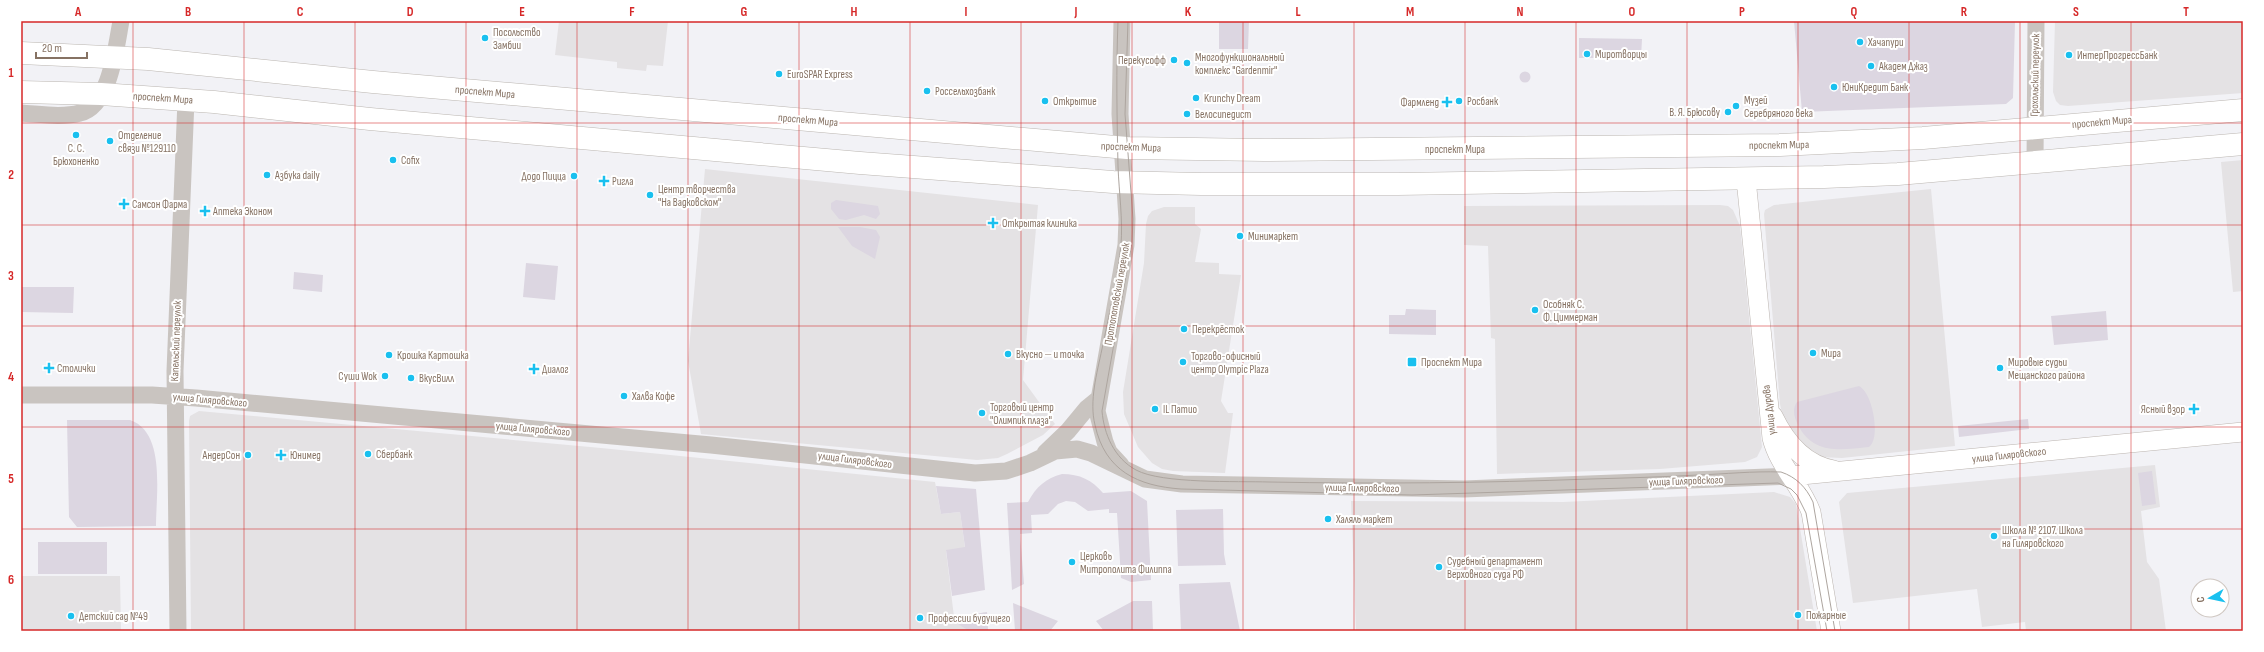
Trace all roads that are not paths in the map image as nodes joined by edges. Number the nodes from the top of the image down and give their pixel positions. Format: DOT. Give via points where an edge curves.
graph roads {
  1 [pos="121,21"];
  2 [pos="1122,21"];
  3 [pos="2036,21"];
  4 [pos="21,53"];
  5 [pos="114,57"];
  6 [pos="21,92"];
  7 [pos="101,94"];
  8 [pos="186,100"];
  9 [pos="2243,110"];
  10 [pos="21,113"];
  11 [pos="2034,128"];
  12 [pos="2243,144"];
  13 [pos="1122,148"];
  14 [pos="2034,162"];
  15 [pos="1746,179"];
  16 [pos="1124,182"];
  17 [pos="21,395"];
  18 [pos="175,397"];
  19 [pos="1098,399"];
  20 [pos="1767,401"];
  21 [pos="2243,432"];
  22 [pos="1040,457"];
  23 [pos="1129,471"];
  24 [pos="1842,471"];
  25 [pos="1791,476"];
  26 [pos="178,631"];
  27 [pos="1832,631"];
  1 -- 5 [label="street"];
  2 -- 13 [label="street, Протопоповский переулок"];
  3 -- 11 [label="street, Грохольский переулок"];
  4 -- 5 [label="main road, проспект Мира"];
  5 -- 7 [label="street"];
  5 -- 13 [label="main road, проспект Мира"];
  6 -- 7 [label="main road, проспект Мира"];
  7 -- 8 [label="main road, проспект Мира"];
  7 -- 10 [label="street" via="94,105 80,113"];
  8 -- 16 [label="main road, проспект Мира" via="860,163"];
  8 -- 18 [label="street, Капельский переулок"];
  9 -- 11 [label="main road, проспект Мира"];
  11 -- 13 [label="main road, проспект Мира" via="1923,138 1780,145 1264,150"];
  11 -- 14 [label="street, Грохольский переулок"];
  12 -- 14 [label="main road, проспект Мира"];
  13 -- 16 [label="street, Протопоповский переулок"];
  14 -- 15 [label="main road, проспект Мира" via="1898,174"];
  15 -- 16 [label="main road, проспект Мира" via="1262,186"];
  15 -- 20 [label="main road, улица Дурова"];
  16 -- 19 [label="street, Протопоповский переулок" via="1126,245"];
  17 -- 18 [label="street, улица Гиляровского"];
  18 -- 22 [label="street, улица Гиляровского" via="711,445 975,474 1006,471"];
  18 -- 26 [label="street, Капельский переулок"];
  19 -- 22 [label="street, улица Гиляровского"];
  19 -- 23 [label="street, улица Гиляровского" via="1099,424 1104,442 1113,456"];
  20 -- 24 [label="main road" via="1782,435 1797,451 1811,462"];
  20 -- 25 [label="main road, улица Дурова" via="1775,450"];
  21 -- 24 [label="main road, улица Гиляровского"];
  22 -- 23 [label="street, улица Гиляровского" via="1055,451 1076,449 1091,453"];
  23 -- 25 [label="street, улица Гиляровского" via="1152,481 1182,484 1405,489 1529,487"];
  24 -- 25 [label="main road, улица Гиляровского"];
  25 -- 27 [label="main road, улица Дурова" via="1804,496 1814,523"];
}
